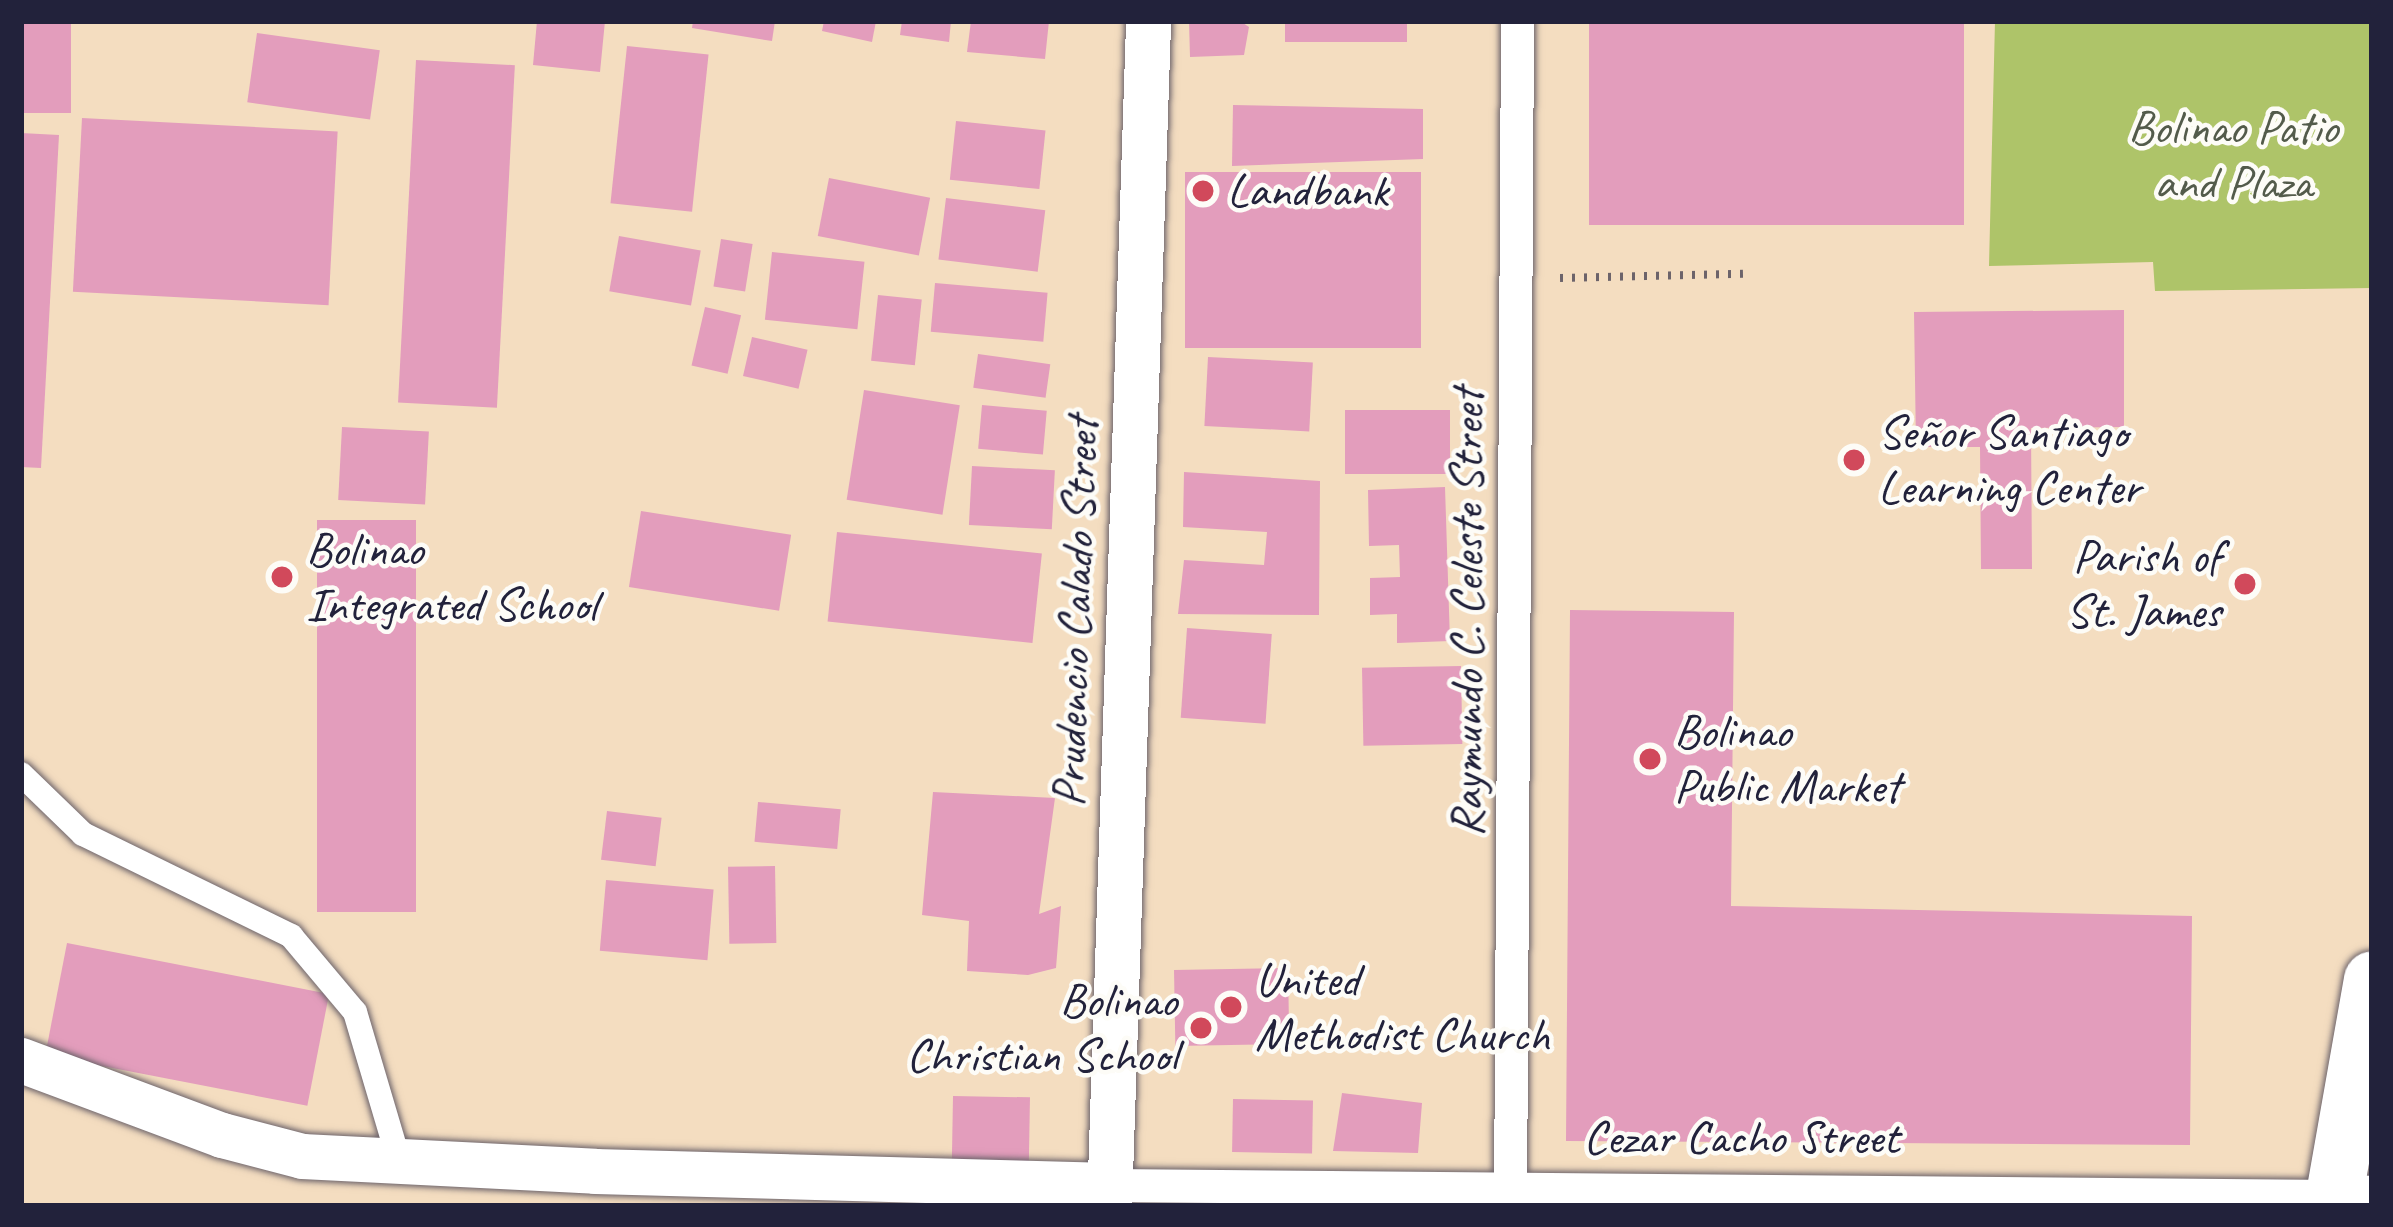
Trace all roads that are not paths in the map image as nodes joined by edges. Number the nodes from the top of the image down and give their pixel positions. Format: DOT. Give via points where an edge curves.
graph roads {
  1 [pos="1148,21"];
  2 [pos="1517,21"];
  3 [pos="21,774"];
  4 [pos="2372,980"];
  5 [pos="21,1060"];
  6 [pos="399,1161"];
  7 [pos="596,1188"];
  8 [pos="1110,1195"];
  9 [pos="1511,1198"];
  10 [pos="2346,1200"];
  1 -- 8 [label="street, Prudencio Calado Street"];
  2 -- 9 [label="street, Raymundo C. Celeste Street"];
  3 -- 6 [label="lane" via="83,834 291,935 355,1012"];
  4 -- 10 [label="street"];
  5 -- 6 [label="street" via="222,1135 282,1151"];
  6 -- 7 [label="street"];
  7 -- 8 [label="street"];
  8 -- 9 [label="street, Cezar Cacho Street"];
  9 -- 10 [label="street, Cezar Cacho Street"];
}
